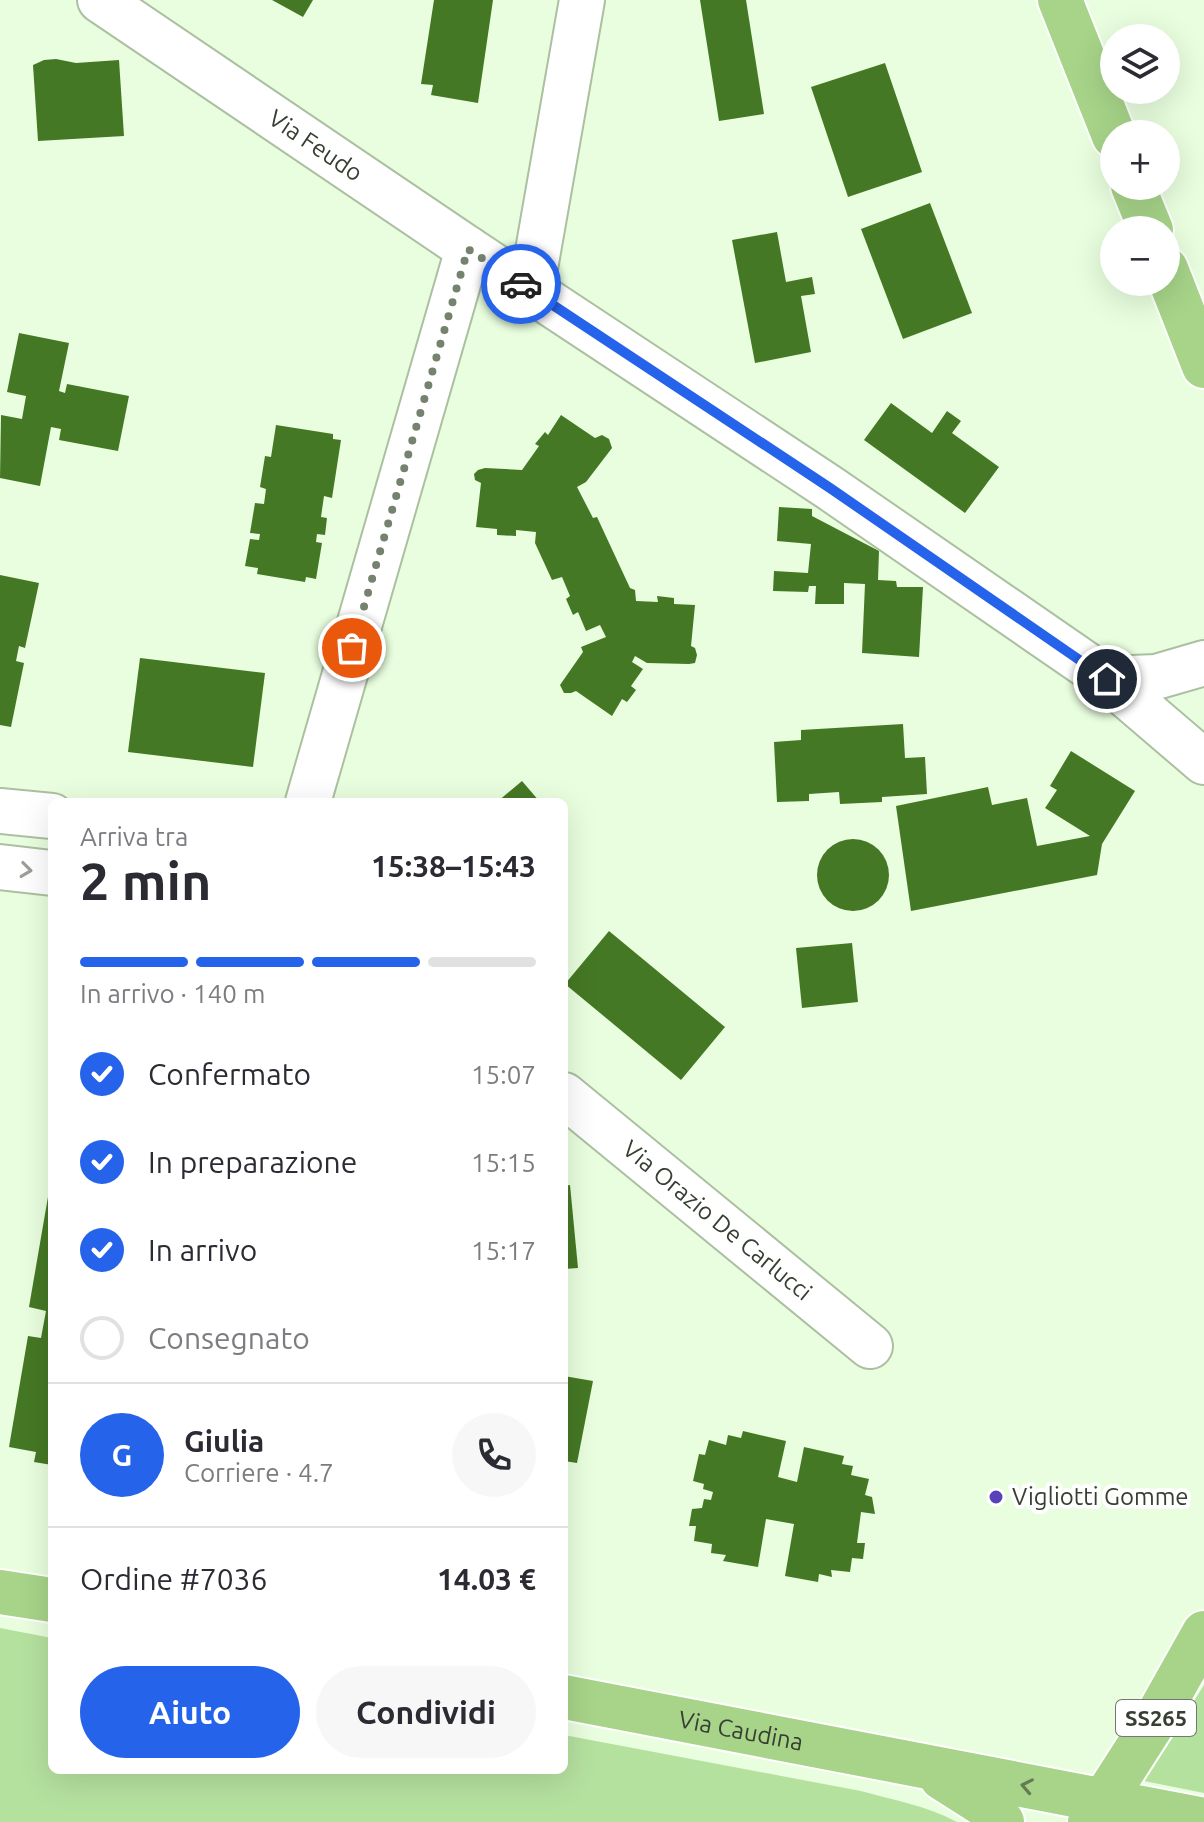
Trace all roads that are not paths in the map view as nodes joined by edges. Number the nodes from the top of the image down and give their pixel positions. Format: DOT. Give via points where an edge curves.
graph roads {
  1 [pos="100,0"];
  2 [pos="582,0"];
  3 [pos="1060,0"];
  4 [pos="1108,120"];
  5 [pos="468,249"];
  6 [pos="531,291"];
  7 [pos="1177,296"];
  8 [pos="1204,366"];
  9 [pos="1204,663"];
  10 [pos="1107,679"];
  11 [pos="1204,762"];
  12 [pos="309,798"];
  13 [pos="0,811"];
  14 [pos="48,816"];
  15 [pos="0,867"];
  16 [pos="48,873"];
  17 [pos="568,1098"];
  18 [pos="870,1346"];
  19 [pos="0,1592"];
  20 [pos="48,1599"];
  21 [pos="1204,1633"];
  22 [pos="568,1698"];
  23 [pos="919,1765"];
  24 [pos="1097,1811"];
  25 [pos="1204,1820"];
  26 [pos="1002,1822"];
  1 -- 5 [label="street, Via Feudo"];
  2 -- 6 [label="street"];
  3 -- 4 [label="main road"];
  5 -- 6 [label="street, Via Feudo"];
  5 -- 12 [label="street"];
  6 -- 10 [label="street, Via Feudo"];
  7 -- 8 [label="main road"];
  9 -- 10 [label="street" via="1156,677"];
  10 -- 11 [label="street, Via Feudo"];
  13 -- 14 [label="street"];
  15 -- 16 [label="street, one-way"];
  17 -- 18 [label="street, Via Orazio De Carlucci"];
  19 -- 20 [label="main road"];
  21 -- 24 [label="main road, SS265"];
  22 -- 23 [label="main road, Via Caudina"];
  24 -- 23 [label="main road, Via Caudina, one-way"];
  23 -- 26 [label="main road, Via Caudina" via="975,1797"];
  24 -- 25 [label="main road, Via Caudina"];
}
